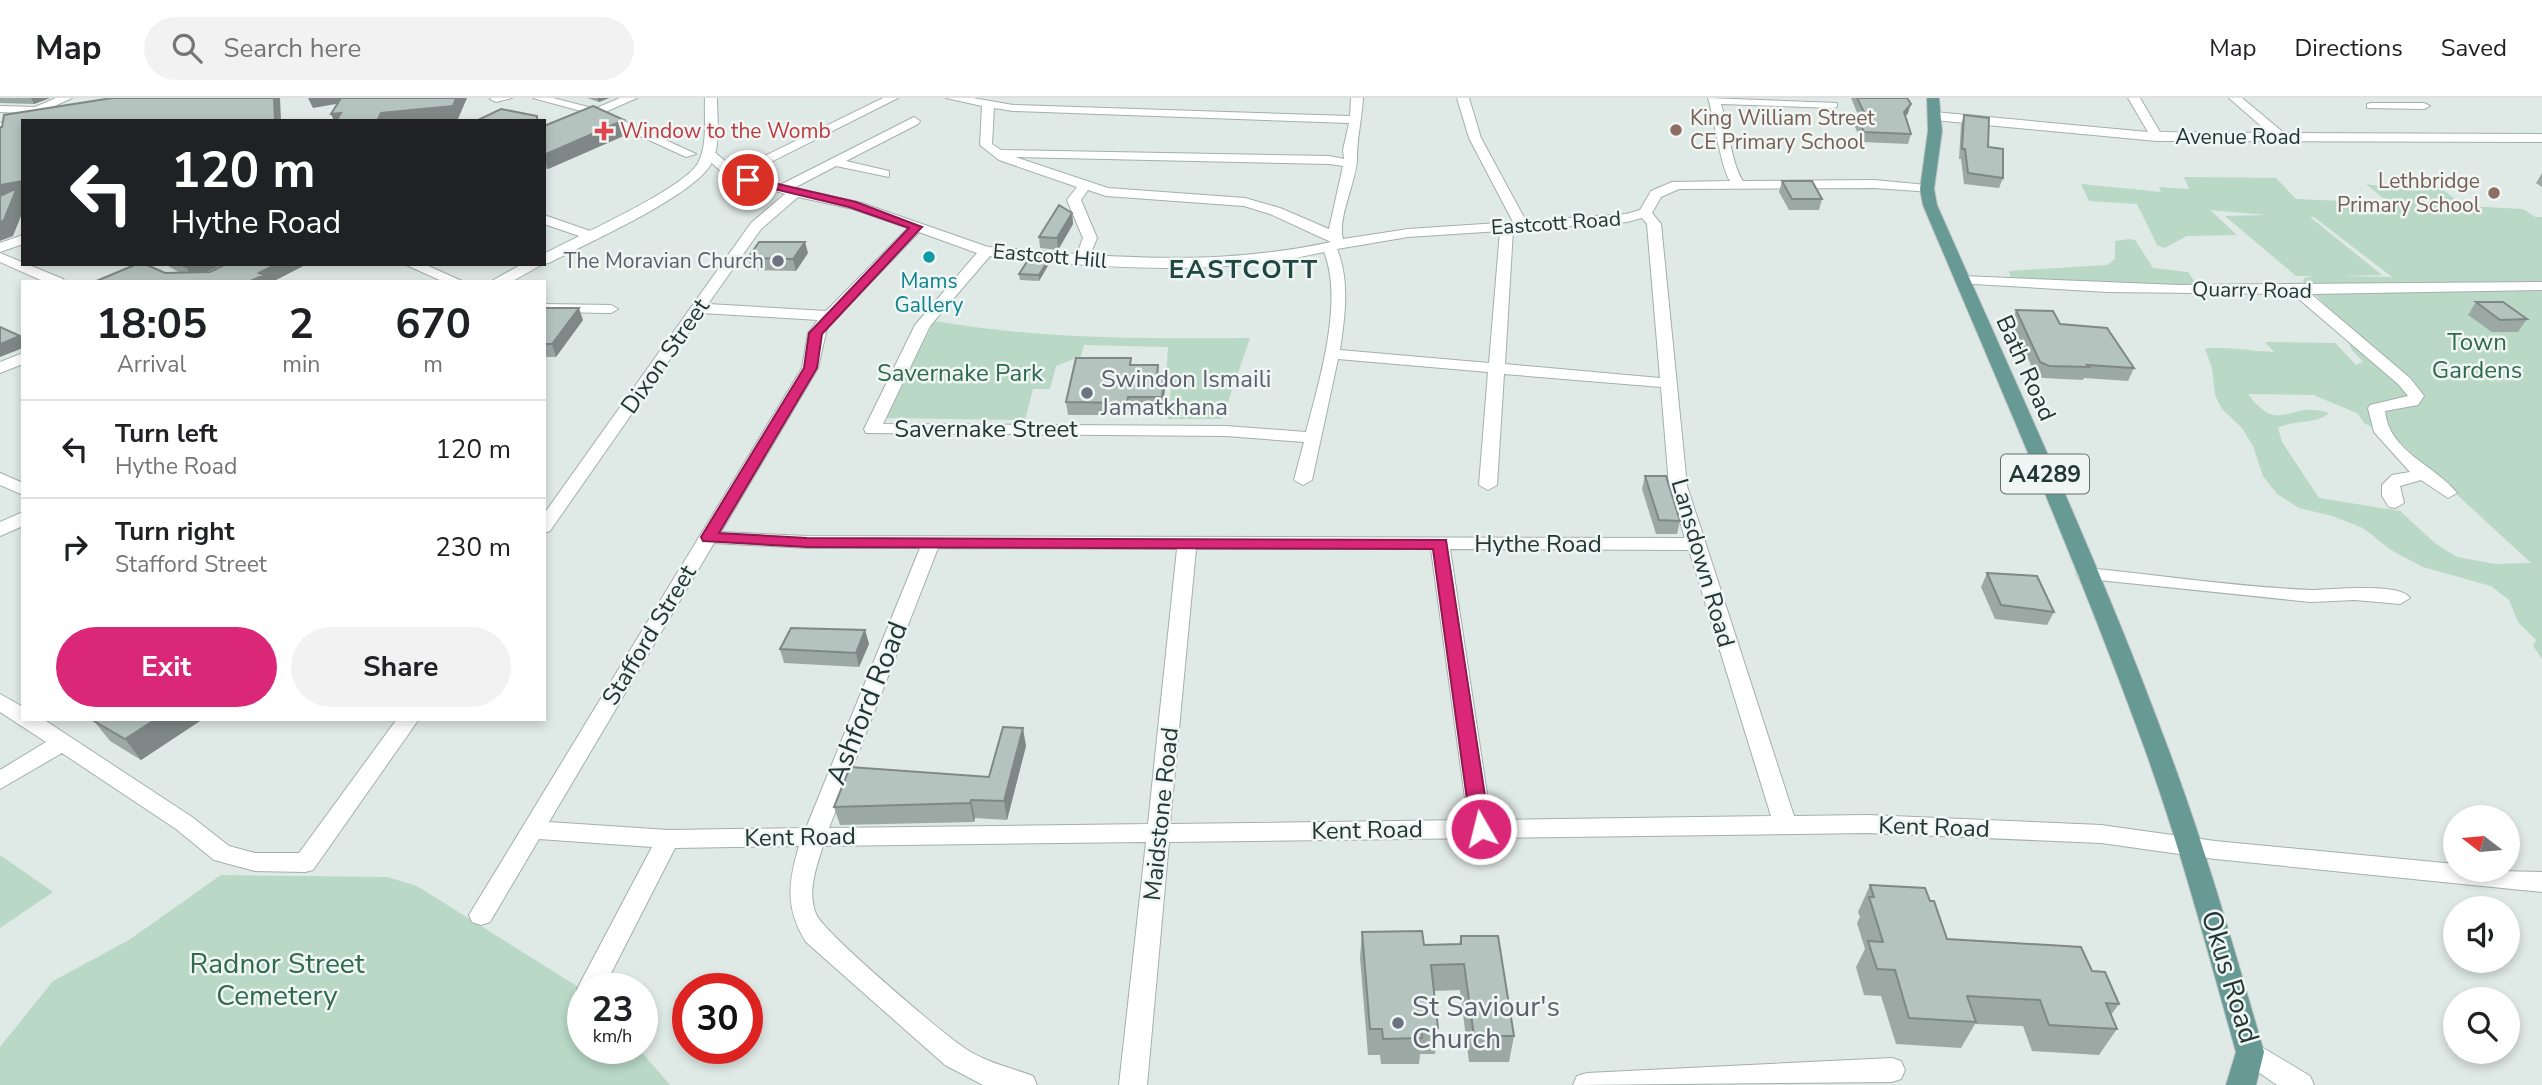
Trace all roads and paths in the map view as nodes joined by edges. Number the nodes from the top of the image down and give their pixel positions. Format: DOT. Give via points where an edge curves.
graph roads {
  1 [pos="66,98"];
  2 [pos="539,98"];
  3 [pos="631,98"];
  4 [pos="711,98"];
  5 [pos="892,98"];
  6 [pos="951,98"];
  7 [pos="1007,98"];
  8 [pos="1357,98"];
  9 [pos="1463,98"];
  10 [pos="2133,98"];
  11 [pos="2235,98"];
  12 [pos="2360,98"];
  13 [pos="1714,99"];
  14 [pos="988,103"];
  15 [pos="1833,105"];
  16 [pos="2424,106"];
  17 [pos="1934,107"];
  18 [pos="0,109"];
  19 [pos="36,111"];
  20 [pos="596,112"];
  21 [pos="1357,120"];
  22 [pos="913,126"];
  23 [pos="0,127"];
  24 [pos="546,134"];
  25 [pos="689,135"];
  26 [pos="2157,137"];
  27 [pos="2281,137"];
  28 [pos="2542,138"];
  29 [pos="667,143"];
  30 [pos="708,153"];
  31 [pos="690,154"];
  32 [pos="996,154"];
  33 [pos="834,162"];
  34 [pos="1350,164"];
  35 [pos="698,173"];
  36 [pos="733,173"];
  37 [pos="885,174"];
  38 [pos="1739,184"];
  39 [pos="1085,185"];
  40 [pos="1927,189"];
  41 [pos="787,191"];
  42 [pos="1645,213"];
  43 [pos="546,220"];
  44 [pos="1514,226"];
  45 [pos="917,227"];
  46 [pos="588,234"];
  47 [pos="21,240"];
  48 [pos="1334,242"];
  49 [pos="0,248"];
  50 [pos="986,251"];
  51 [pos="0,257"];
  52 [pos="546,259"];
  53 [pos="1082,259"];
  54 [pos="416,266"];
  55 [pos="531,266"];
  56 [pos="53,280"];
  57 [pos="452,280"];
  58 [pos="502,280"];
  59 [pos="1962,280"];
  60 [pos="2542,286"];
  61 [pos="2298,291"];
  62 [pos="699,308"];
  63 [pos="546,309"];
  64 [pos="611,309"];
  65 [pos="830,316"];
  66 [pos="1332,354"];
  67 [pos="21,359"];
  68 [pos="1497,367"];
  69 [pos="0,368"];
  70 [pos="1668,383"];
  71 [pos="1313,438"];
  72 [pos="2425,474"];
  73 [pos="0,478"];
  74 [pos="1303,480"];
  75 [pos="1488,485"];
  76 [pos="21,489"];
  77 [pos="2448,493"];
  78 [pos="2395,503"];
  79 [pos="21,519"];
  80 [pos="546,524"];
  81 [pos="0,530"];
  82 [pos="708,537"];
  83 [pos="931,543"];
  84 [pos="1187,543"];
  85 [pos="1440,544"];
  86 [pos="1695,544"];
  87 [pos="2086,573"];
  88 [pos="2400,598"];
  89 [pos="0,702"];
  90 [pos="21,715"];
  91 [pos="29,721"];
  92 [pos="408,721"];
  93 [pos="62,743"];
  94 [pos="0,781"];
  95 [pos="1785,825"];
  96 [pos="1481,829"];
  97 [pos="532,830"];
  98 [pos="1159,833"];
  99 [pos="814,836"];
  100 [pos="668,839"];
  101 [pos="2191,848"];
  102 [pos="2542,882"];
  103 [pos="481,915"];
  104 [pos="598,973"];
  105 [pos="2250,1052"];
  106 [pos="1892,1070"];
  107 [pos="1023,1085"];
  108 [pos="1133,1085"];
  109 [pos="1587,1085"];
  110 [pos="2241,1085"];
  111 [pos="2300,1085"];
  1 -- 19 [label="street"];
  2 -- 20 [label="street"];
  3 -- 20 [label="street"];
  4 -- 30 [label="street"];
  5 -- 36 [label="street"];
  6 -- 14 [label="street"];
  7 -- 14 [label="street"];
  8 -- 21 [label="street"];
  9 -- 44 [label="street" via="1473,133 1503,192"];
  10 -- 26 [label="street"];
  11 -- 27 [label="street"];
  12 -- 16 [label="street" via="2375,108"];
  13 -- 15 [label="street"];
  13 -- 38 [label="street" via="1730,172"];
  14 -- 21 [label="street" via="1013,108"];
  14 -- 32 [label="street" via="985,142"];
  17 -- 26 [label="street, Avenue Road"];
  17 -- 40 [label="main road, Bath Road / A4289"];
  18 -- 19 [label="street"];
  19 -- 23 [label="street"];
  20 -- 24 [label="street"];
  20 -- 29 [label="street"];
  21 -- 34 [label="street"];
  22 -- 33 [label="street, Dixon Street"];
  25 -- 29 [label="street"];
  26 -- 27 [label="street, Avenue Road"];
  27 -- 28 [label="street, Avenue Road"];
  29 -- 31 [label="street"];
  30 -- 35 [label="street"];
  30 -- 36 [label="street, Eastcott Hill"];
  32 -- 34 [label="street"];
  32 -- 39 [label="street"];
  33 -- 37 [label="street"];
  33 -- 41 [label="street, Dixon Street"];
  34 -- 48 [label="street"];
  35 -- 36 [label="street, Eastcott Hill"];
  35 -- 46 [label="street" via="674,191"];
  36 -- 41 [label="street, Eastcott Hill"];
  38 -- 40 [label="street, Eastcott Road" via="1874,184"];
  38 -- 42 [label="street, Eastcott Road" via="1669,187 1656,194"];
  39 -- 48 [label="street" via="1120,195 1245,202 1275,211"];
  39 -- 53 [label="street" via="1074,200 1090,238"];
  40 -- 59 [label="main road, Bath Road / A4289" via="1934,218"];
  41 -- 45 [label="street, Eastcott Hill" via="852,204"];
  41 -- 62 [label="street, Dixon Street" via="760,221"];
  42 -- 44 [label="street, Eastcott Road" via="1615,220"];
  42 -- 70 [label="street, Lansdown Road" via="1654,224"];
  43 -- 46 [label="street"];
  44 -- 48 [label="street, Eastcott Road"];
  44 -- 68 [label="street"];
  45 -- 50 [label="street, Eastcott Hill"];
  45 -- 65 [label="street, Stafford Street"];
  46 -- 52 [label="street"];
  47 -- 49 [label="street"];
  48 -- 53 [label="street, Eastcott Hill" via="1269,259 1226,263"];
  48 -- 66 [label="street"];
  50 -- 53 [label="street, Eastcott Hill"];
  50 -- 71 [label="street, Savernake Street" via="923,325 872,429 1226,430"];
  51 -- 56 [label="street"];
  54 -- 57 [label="street"];
  55 -- 58 [label="street"];
  59 -- 61 [label="street, Quarry Road"];
  59 -- 87 [label="main road, Bath Road / A4289"];
  60 -- 61 [label="street, Quarry Road"];
  61 -- 72 [label="street" via="2416,396 2412,402 2376,408 2375,415 2388,441"];
  62 -- 65 [label="street"];
  62 -- 80 [label="street, Dixon Street"];
  63 -- 64 [label="street"];
  65 -- 82 [label="street, Stafford Street" via="816,333 810,368"];
  66 -- 68 [label="street"];
  66 -- 71 [label="street"];
  67 -- 69 [label="street"];
  68 -- 70 [label="street"];
  68 -- 75 [label="street"];
  70 -- 86 [label="street, Lansdown Road" via="1678,486"];
  71 -- 74 [label="street"];
  72 -- 77 [label="street"];
  72 -- 78 [label="street" via="2398,479 2391,485"];
  73 -- 76 [label="street"];
  79 -- 81 [label="street"];
  82 -- 83 [label="street, Hythe Road"];
  82 -- 97 [label="street, Stafford Street"];
  83 -- 84 [label="street, Hythe Road"];
  83 -- 99 [label="street, Ashford Road"];
  84 -- 85 [label="street, Hythe Road"];
  84 -- 98 [label="street, Maidstone Road"];
  85 -- 86 [label="street, Hythe Road"];
  85 -- 96 [label="street"];
  86 -- 95 [label="street, Lansdown Road"];
  87 -- 88 [label="street" via="2312,596"];
  87 -- 101 [label="main road, Bath Road / A4289" via="2151,733"];
  89 -- 90 [label="street"];
  91 -- 93 [label="street"];
  92 -- 93 [label="street" via="305,863 255,862 222,853"];
  93 -- 94 [label="street"];
  95 -- 96 [label="street, Kent Road"];
  95 -- 101 [label="street, Kent Road" via="2041,830"];
  96 -- 98 [label="street, Kent Road"];
  97 -- 100 [label="street, Kent Road"];
  97 -- 103 [label="street, Stafford Street"];
  98 -- 99 [label="street, Kent Road"];
  98 -- 108 [label="street, Maidstone Road"];
  99 -- 100 [label="street, Kent Road"];
  99 -- 107 [label="street, Ashford Road" via="799,897 815,935 954,1056 992,1076"];
  100 -- 104 [label="street"];
  101 -- 102 [label="street, Kent Road"];
  101 -- 105 [label="main road, Okus Road / A4289"];
  105 -- 110 [label="main road"];
  105 -- 111 [label="street, Okus Road"];
  106 -- 109 [label="street"];
}
